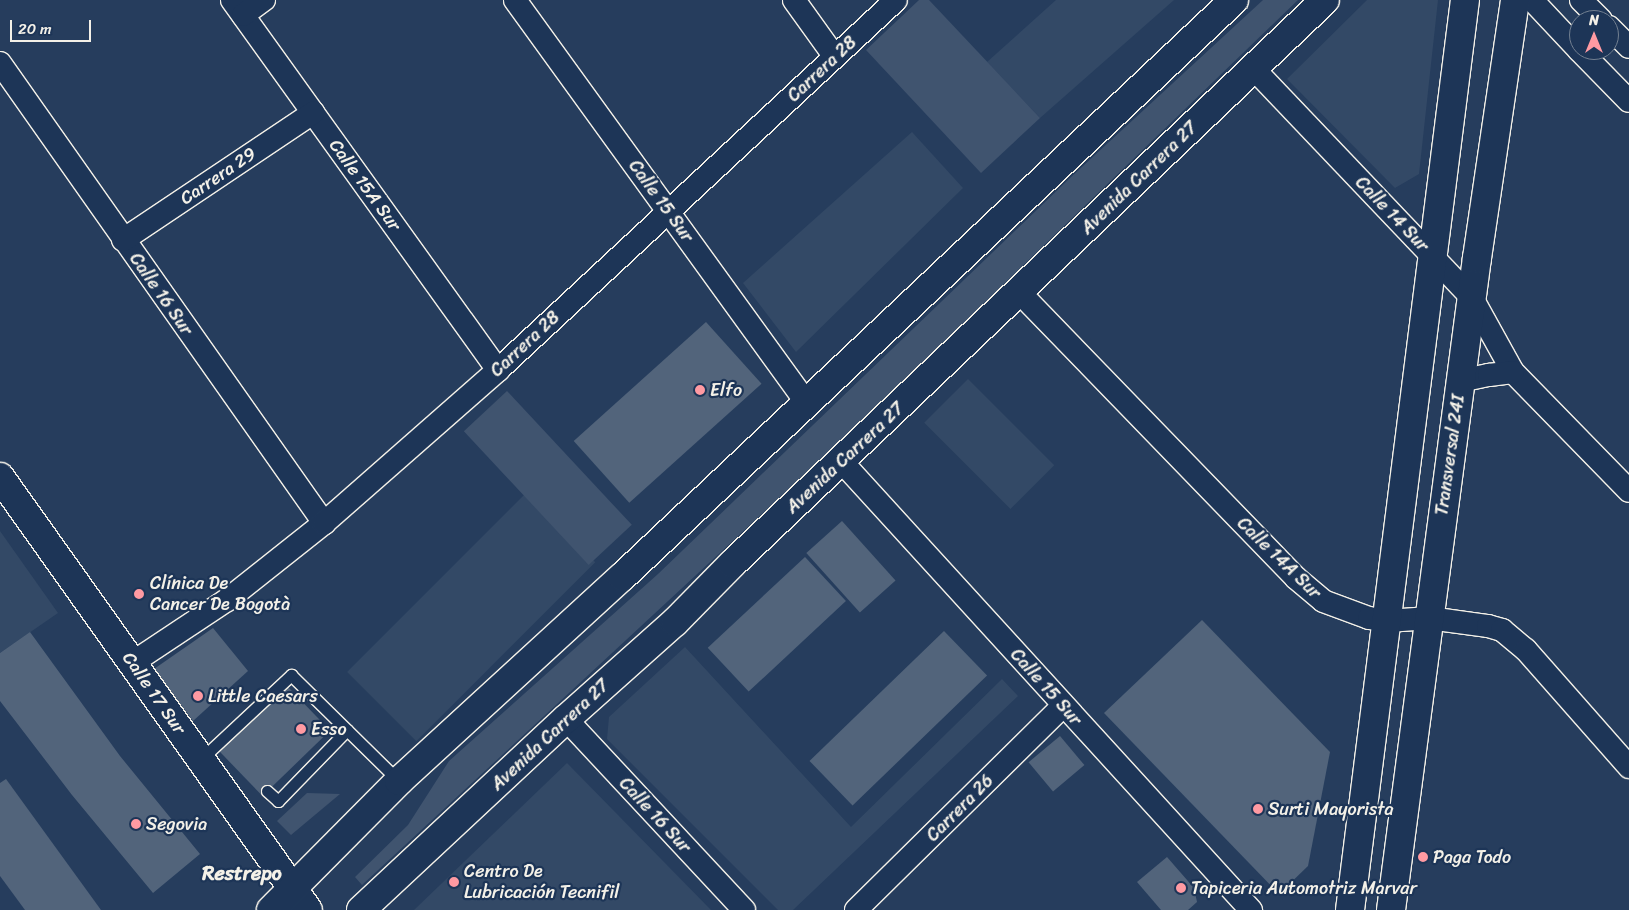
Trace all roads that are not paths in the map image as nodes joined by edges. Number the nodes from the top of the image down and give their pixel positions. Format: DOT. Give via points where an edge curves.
graph roads {
  1 [pos="264,0"];
  2 [pos="515,0"];
  3 [pos="794,0"];
  4 [pos="896,0"];
  5 [pos="1234,0"];
  6 [pos="1325,0"];
  7 [pos="1465,0"];
  8 [pos="1515,0"];
  9 [pos="1532,0"];
  10 [pos="1581,0"];
  11 [pos="237,8"];
  12 [pos="1592,10"];
  13 [pos="1619,38"];
  14 [pos="1569,39"];
  15 [pos="1629,47"];
  16 [pos="835,56"];
  17 [pos="1589,60"];
  18 [pos="0,63"];
  19 [pos="1253,68"];
  20 [pos="1629,101"];
  21 [pos="313,112"];
  22 [pos="668,211"];
  23 [pos="123,240"];
  24 [pos="1433,258"];
  25 [pos="1019,292"];
  26 [pos="1472,298"];
  27 [pos="498,370"];
  28 [pos="1513,372"];
  29 [pos="1460,381"];
  30 [pos="807,402"];
  31 [pos="842,462"];
  32 [pos="0,476"];
  33 [pos="1629,491"];
  34 [pos="324,523"];
  35 [pos="1428,618"];
  36 [pos="1388,621"];
  37 [pos="132,663"];
  38 [pos="1063,706"];
  39 [pos="566,719"];
  40 [pos="347,730"];
  41 [pos="214,750"];
  42 [pos="1629,767"];
  43 [pos="399,781"];
  44 [pos="267,792"];
  45 [pos="292,889"];
  46 [pos="1244,908"];
  47 [pos="271,910"];
  48 [pos="308,910"];
  49 [pos="361,910"];
  50 [pos="744,910"];
  51 [pos="856,910"];
  52 [pos="1350,910"];
  53 [pos="1391,910"];
  1 -- 11 [label="street"];
  2 -- 22 [label="street, Calle 15 Sur"];
  3 -- 16 [label="street"];
  4 -- 16 [label="street, Carrera 28"];
  5 -- 30 [label="main road"];
  6 -- 19 [label="main road, Avenida Carrera 27"];
  7 -- 24 [label="main road"];
  8 -- 26 [label="main road, Transversal 24I"];
  9 -- 14 [label="street"];
  10 -- 12 [label="street"];
  11 -- 21 [label="street, Calle 15A Sur"];
  13 -- 15 [label="street"];
  16 -- 22 [label="street, Carrera 28"];
  17 -- 20 [label="street"];
  18 -- 23 [label="street, Calle 16 Sur"];
  19 -- 24 [label="street, Calle 14 Sur"];
  19 -- 25 [label="main road, Avenida Carrera 27"];
  21 -- 23 [label="street, Carrera 29"];
  21 -- 27 [label="street, Calle 15A Sur"];
  22 -- 27 [label="street, Carrera 28"];
  22 -- 30 [label="street, Calle 15 Sur"];
  23 -- 34 [label="street, Calle 16 Sur"];
  24 -- 26 [label="street, Calle 14 Sur"];
  24 -- 36 [label="main road"];
  25 -- 31 [label="main road, Avenida Carrera 27"];
  25 -- 36 [label="street, Calle 14A Sur" via="1296,578 1323,601 1369,618"];
  26 -- 28 [label="street, Calle 14 Sur"];
  26 -- 29 [label="main road, Transversal 24I"];
  27 -- 34 [label="street, Carrera 28"];
  28 -- 29 [label="street"];
  28 -- 33 [label="street, Calle 14 Sur"];
  29 -- 35 [label="main road, Transversal 24I"];
  30 -- 43 [label="main road" via="629,571"];
  31 -- 38 [label="street, Calle 15 Sur"];
  31 -- 39 [label="main road, Avenida Carrera 27" via="675,622"];
  32 -- 37 [label="main road, Calle 17 Sur"];
  34 -- 37 [label="street, Carrera 28" via="227,600"];
  35 -- 36 [label="street, Calle 14A Sur"];
  35 -- 42 [label="street, Calle 14A Sur" via="1488,626 1510,635"];
  35 -- 53 [label="main road, Transversal 24I"];
  36 -- 52 [label="main road"];
  37 -- 41 [label="main road, Calle 17 Sur"];
  38 -- 46 [label="street, Calle 15 Sur"];
  38 -- 51 [label="street, Carrera 26"];
  39 -- 49 [label="main road, Avenida Carrera 27"];
  39 -- 50 [label="street, Calle 16 Sur"];
  40 -- 41 [label="lane" via="291,675"];
  40 -- 43 [label="lane"];
  40 -- 44 [label="lane" via="278,801"];
  41 -- 45 [label="main road, Calle 17 Sur"];
  43 -- 45 [label="main road"];
  45 -- 47 [label="main road"];
  45 -- 48 [label="main road, Calle 17 Sur"];
}
